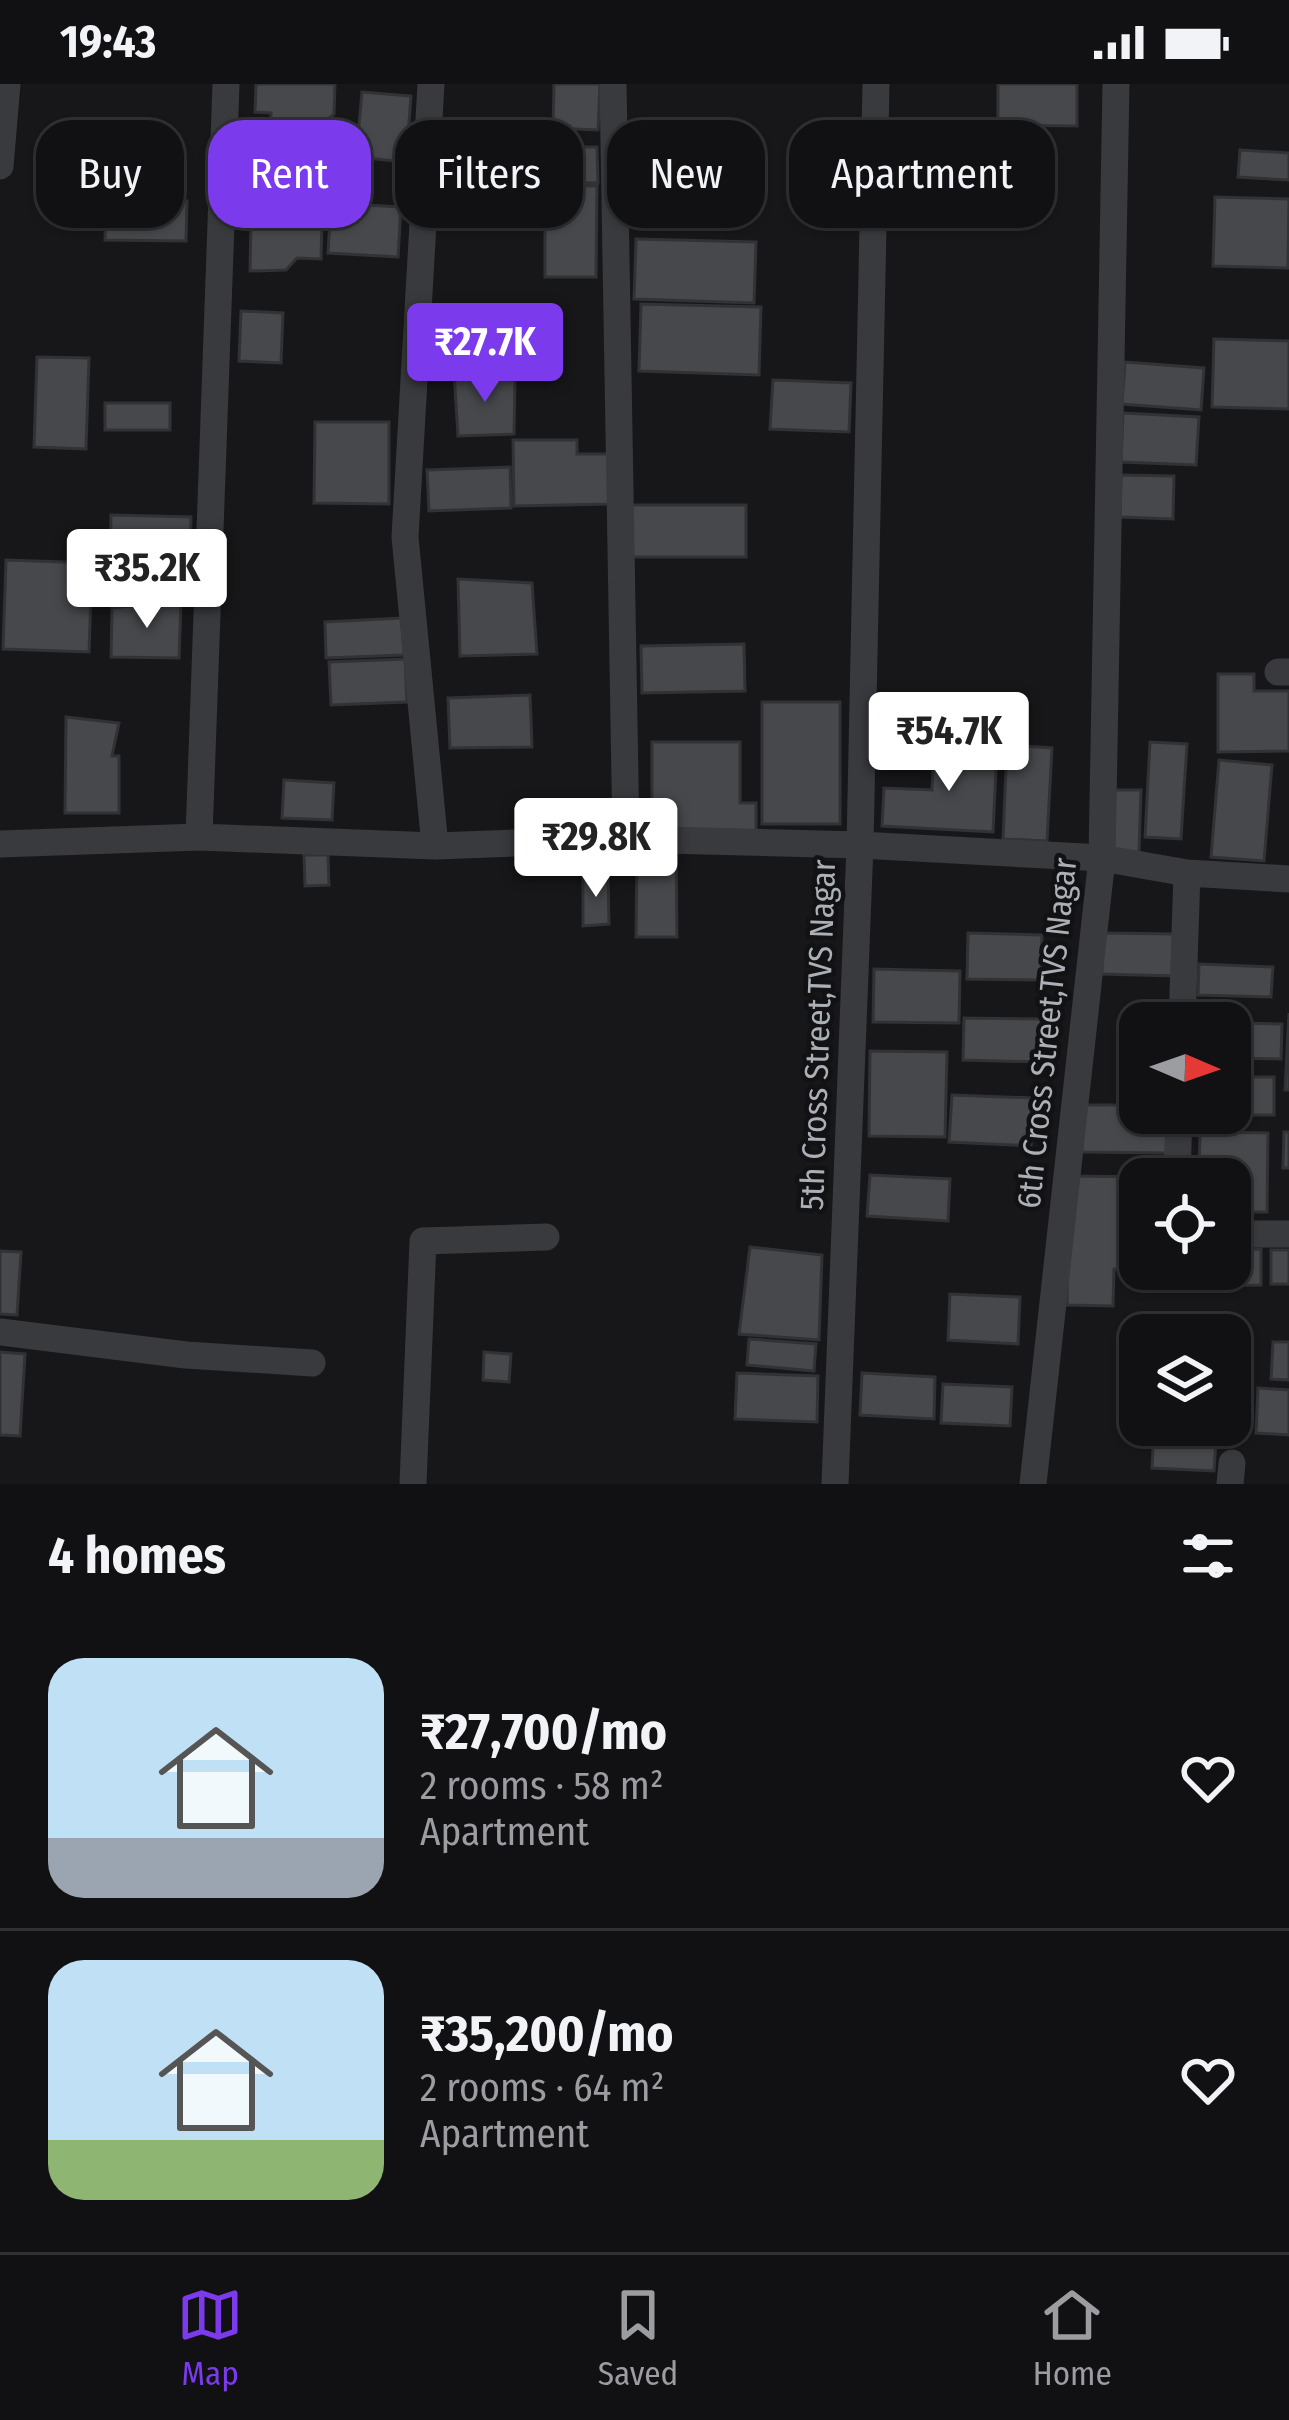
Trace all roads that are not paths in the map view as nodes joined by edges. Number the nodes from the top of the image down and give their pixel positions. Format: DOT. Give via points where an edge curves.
graph roads {
  1 [pos="7,84"];
  2 [pos="226,84"];
  3 [pos="431,84"];
  4 [pos="613,84"];
  5 [pos="876,84"];
  6 [pos="1116,84"];
  7 [pos="0,166"];
  8 [pos="200,837"];
  9 [pos="626,839"];
  10 [pos="0,844"];
  11 [pos="860,844"];
  12 [pos="435,846"];
  13 [pos="1102,858"];
  14 [pos="1186,873"];
  15 [pos="1289,879"];
  16 [pos="1183,1002"];
  17 [pos="1251,1234"];
  18 [pos="1289,1234"];
  19 [pos="546,1237"];
  20 [pos="0,1332"];
  21 [pos="312,1363"];
  22 [pos="413,1484"];
  23 [pos="836,1484"];
  24 [pos="1033,1484"];
  1 -- 7 [label="street"];
  2 -- 8 [label="street"];
  3 -- 12 [label="street" via="405,537"];
  4 -- 9 [label="street"];
  5 -- 11 [label="street, 5th Cross Street,TVS Nagar"];
  6 -- 13 [label="street, 6th Cross Street,TVS Nagar"];
  8 -- 10 [label="street"];
  8 -- 12 [label="street"];
  9 -- 11 [label="street"];
  9 -- 12 [label="street"];
  11 -- 13 [label="street"];
  11 -- 23 [label="street, 5th Cross Street,TVS Nagar"];
  13 -- 14 [label="street"];
  13 -- 24 [label="street, 6th Cross Street,TVS Nagar"];
  14 -- 15 [label="street"];
  14 -- 16 [label="street"];
  17 -- 18 [label="street"];
  19 -- 22 [label="street" via="423,1240"];
  20 -- 21 [label="street"];
}
